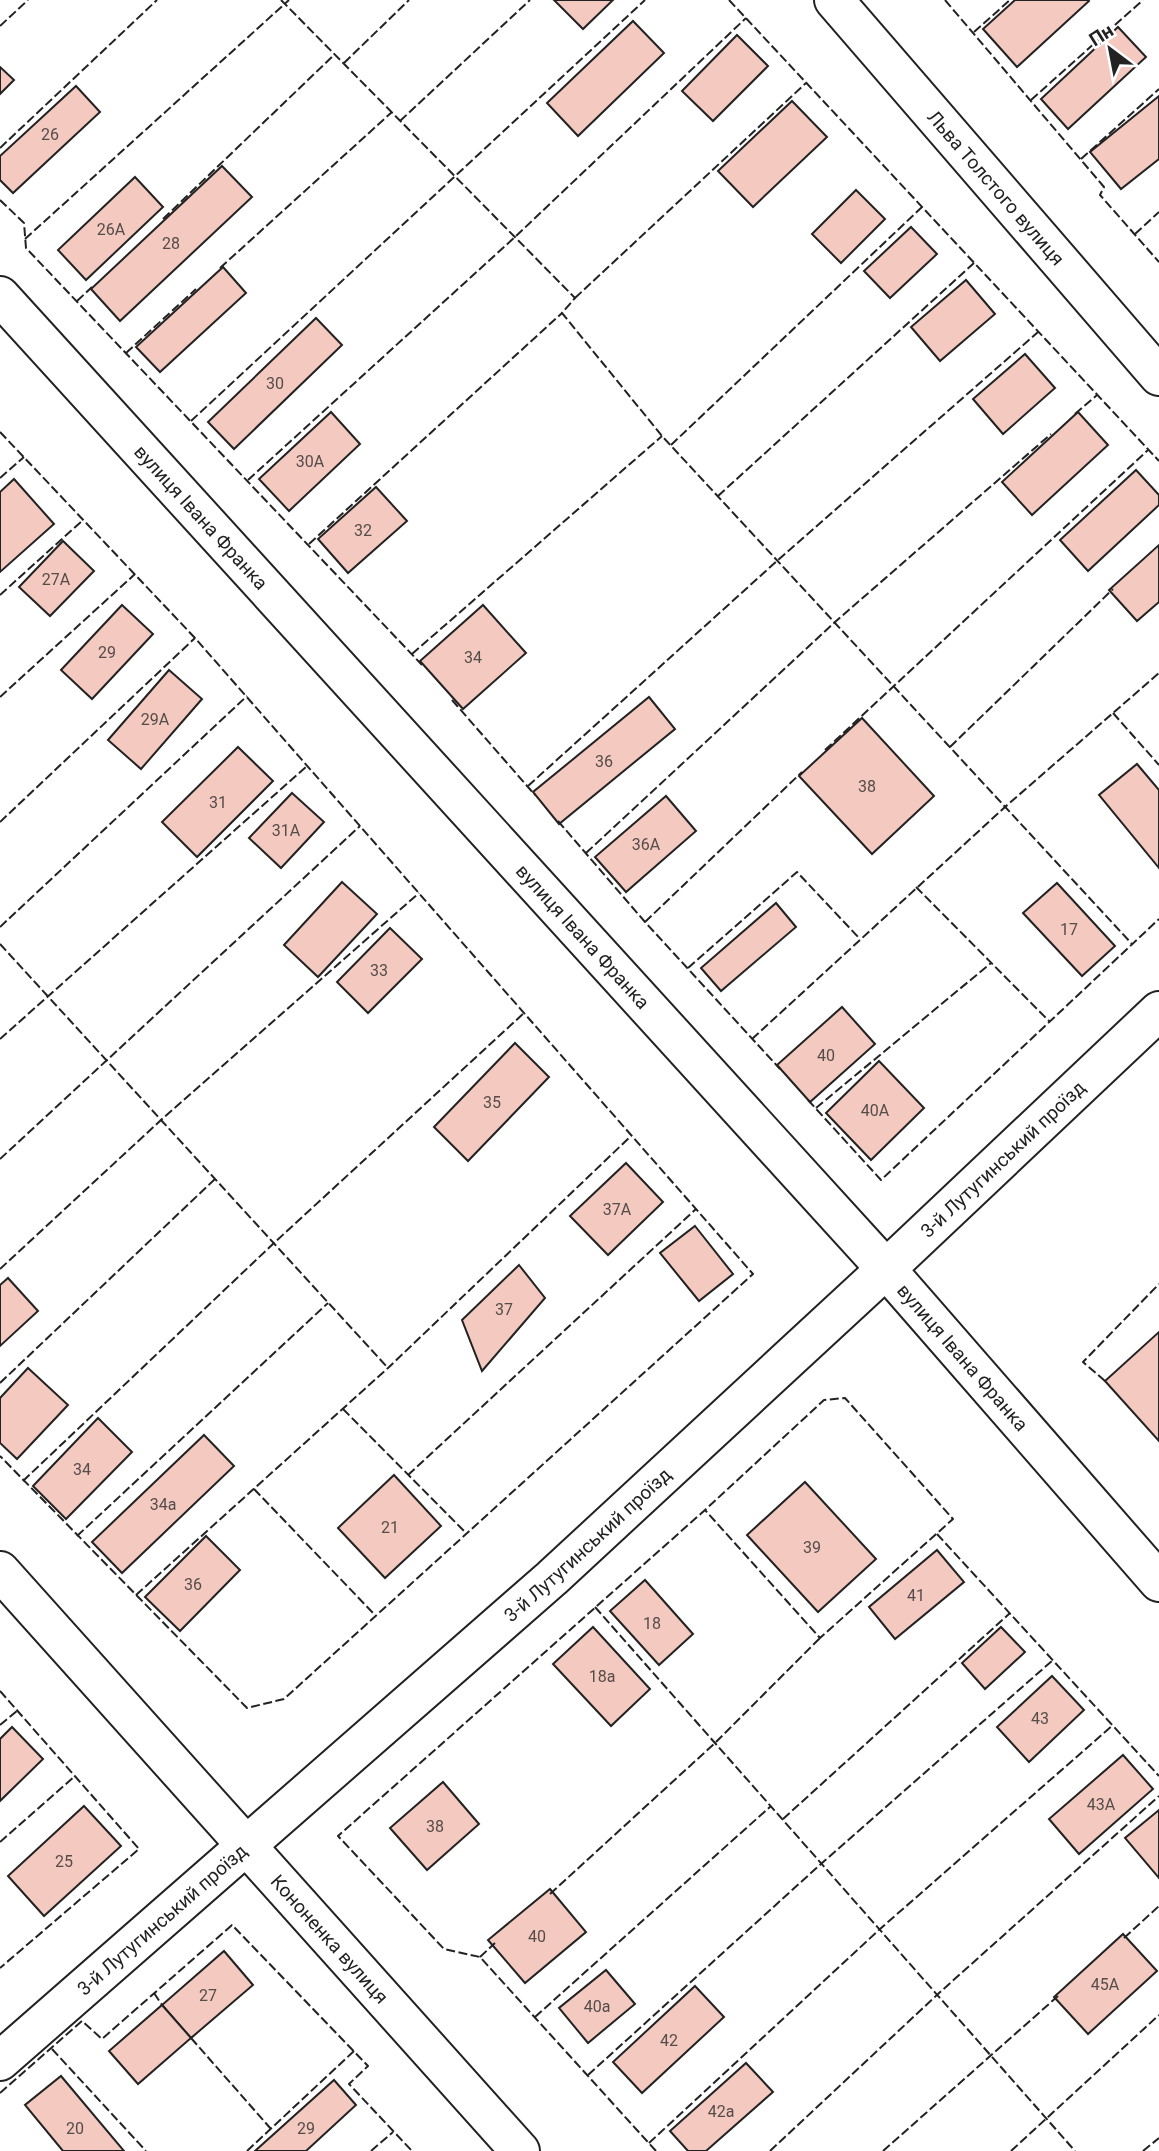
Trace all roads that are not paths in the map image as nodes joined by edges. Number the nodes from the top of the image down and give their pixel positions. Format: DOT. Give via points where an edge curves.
graph roads {
  1 [pos="834,0"];
  2 [pos="0,296"];
  3 [pos="1159,376"];
  4 [pos="1159,1011"];
  5 [pos="886,1269"];
  6 [pos="0,1571"];
  7 [pos="1159,1582"];
  8 [pos="247,1846"];
  9 [pos="0,2062"];
  10 [pos="520,2151"];
  1 -- 3 [label="street, Льва Толстого вулиця"];
  2 -- 5 [label="street, вулиця Івана Франка"];
  4 -- 5 [label="street, 3-й Лутугинський проїзд"];
  5 -- 7 [label="street, вулиця Івана Франка"];
  5 -- 8 [label="street, 3-й Лутугинський проїзд" via="552,1578"];
  6 -- 8 [label="street, Кононенка вулиця"];
  8 -- 9 [label="street, 3-й Лутугинський проїзд"];
  8 -- 10 [label="street, Кононенка вулиця"];
}
